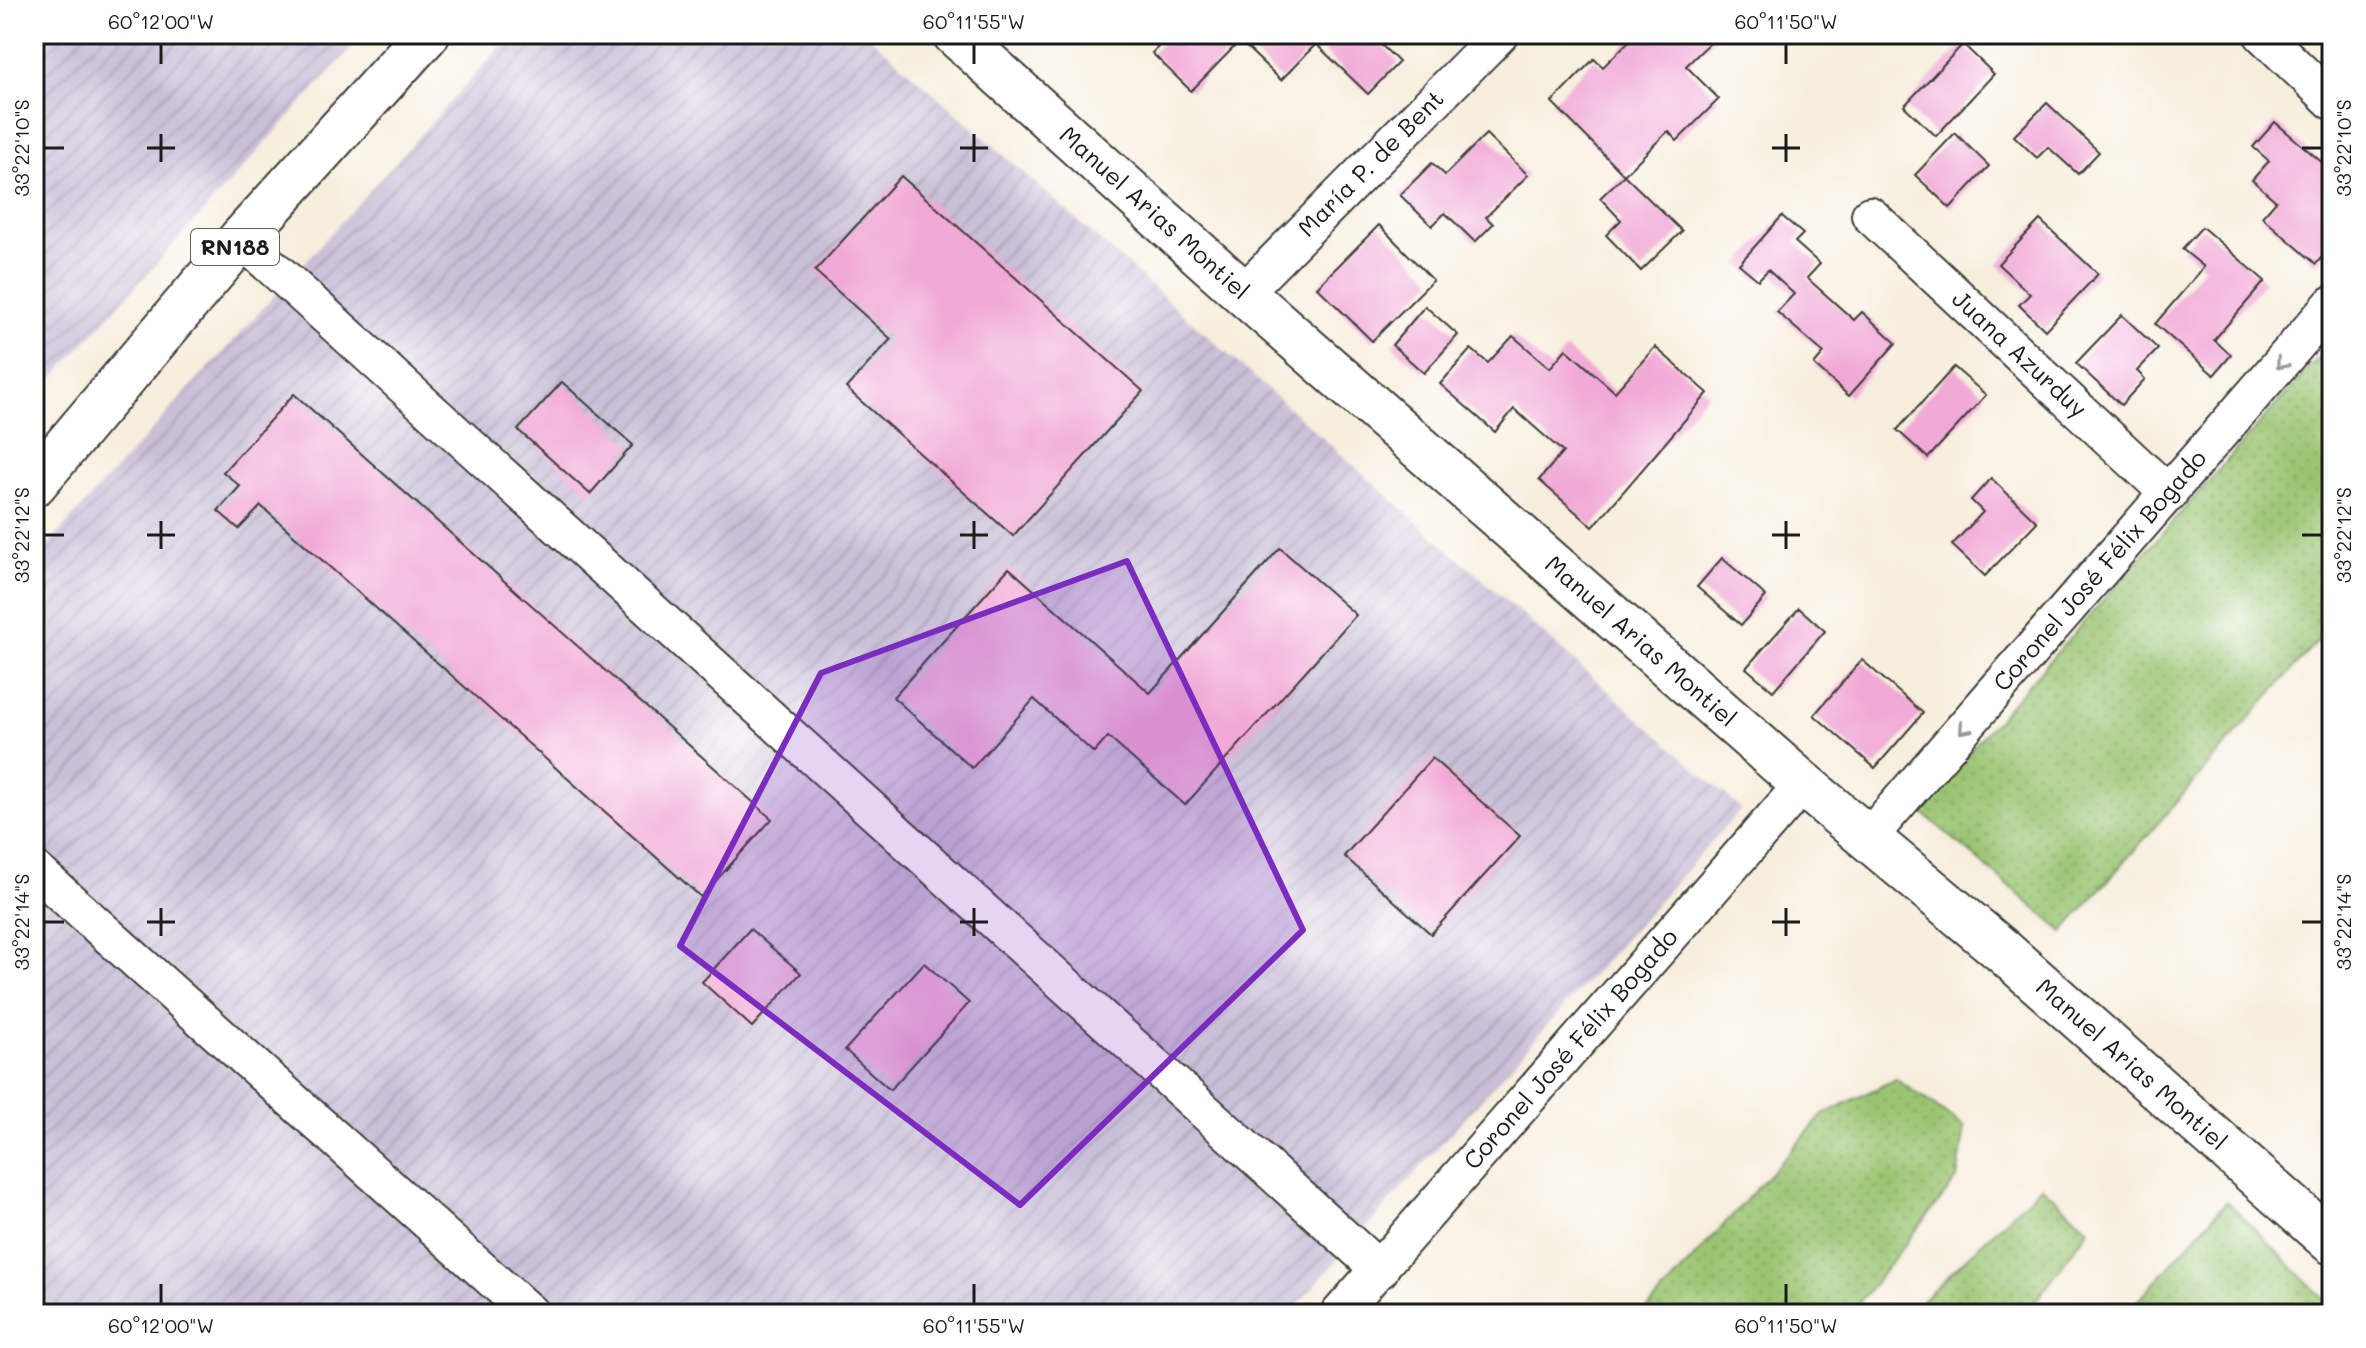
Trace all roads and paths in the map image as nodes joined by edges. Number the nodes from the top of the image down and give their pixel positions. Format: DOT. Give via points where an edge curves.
graph roads {
  1 [pos="427,34"];
  2 [pos="955,34"];
  3 [pos="1500,34"];
  4 [pos="2262,34"];
  5 [pos="2332,101"];
  6 [pos="1870,215"];
  7 [pos="241,239"];
  8 [pos="1243,293"];
  9 [pos="2332,304"];
  10 [pos="39,468"];
  11 [pos="2169,494"];
  12 [pos="1803,784"];
  13 [pos="1868,838"];
  14 [pos="34,869"];
  15 [pos="2332,1242"];
  16 [pos="1380,1270"];
  17 [pos="531,1314"];
  18 [pos="1339,1314"];
  1 -- 7 [label="street, RN188"];
  2 -- 8 [label="street, Manuel Arias Montiel"];
  3 -- 8 [label="street, María P. de Bent"];
  4 -- 5 [label="street"];
  6 -- 11 [label="street, Juana Azurduy"];
  7 -- 10 [label="street, RN188"];
  7 -- 16 [label="street"];
  8 -- 12 [label="street, Manuel Arias Montiel"];
  9 -- 11 [label="street, Coronel José Félix Bogado, one-way"];
  11 -- 13 [label="street, Coronel José Félix Bogado, one-way"];
  12 -- 13 [label="street, Manuel Arias Montiel"];
  12 -- 16 [label="street, Coronel José Félix Bogado"];
  13 -- 15 [label="street, Manuel Arias Montiel"];
  14 -- 17 [label="street"];
  16 -- 18 [label="street, Coronel José Félix Bogado"];
}
